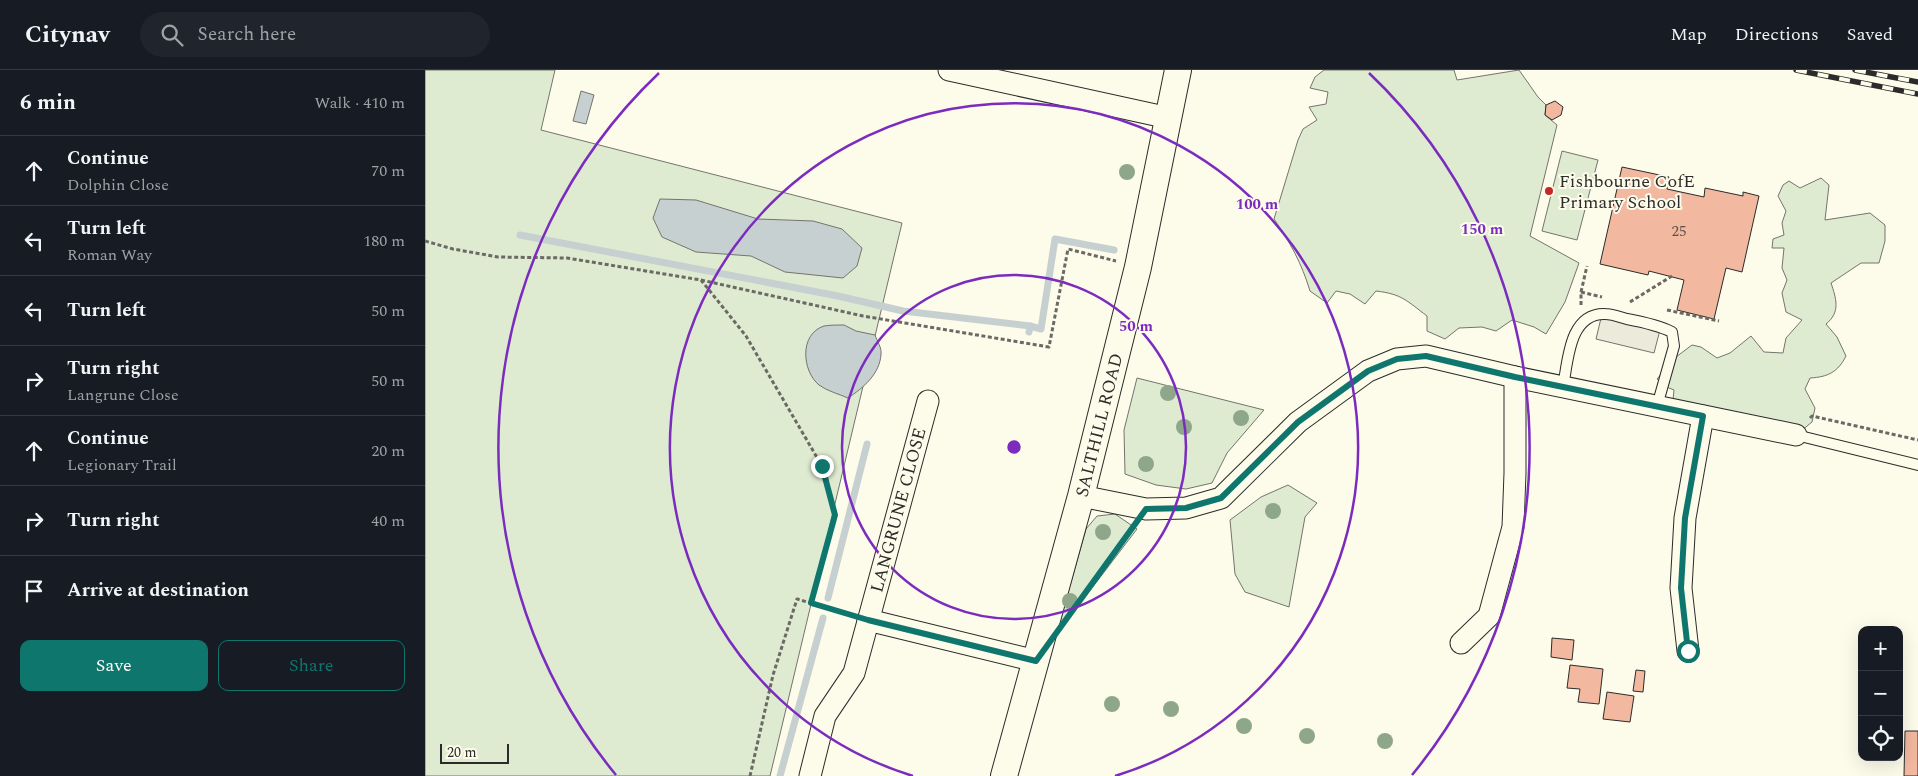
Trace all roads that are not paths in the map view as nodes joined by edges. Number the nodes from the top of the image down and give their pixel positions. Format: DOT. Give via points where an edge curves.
graph roads {
  1 [pos="949,70"];
  2 [pos="1178,70"];
  3 [pos="1169,118"];
  4 [pos="1515,377"];
  5 [pos="1563,387"];
  6 [pos="928,401"];
  7 [pos="1657,406"];
  8 [pos="1703,416"];
  9 [pos="1796,436"];
  10 [pos="1918,465"];
  11 [pos="1081,496"];
  12 [pos="868,620"];
  13 [pos="1461,643"];
  14 [pos="1688,651"];
  15 [pos="1036,661"];
  16 [pos="810,776"];
  17 [pos="1005,776"];
  1 -- 3 [label="street"];
  2 -- 3 [label="street, SALTHILL ROAD"];
  3 -- 11 [label="street, SALTHILL ROAD" via="1138,267"];
  4 -- 5 [label="street"];
  4 -- 11 [label="street" via="1426,356 1397,359 1368,371 1298,422 1221,498 1186,508 1146,509"];
  4 -- 13 [label="street" via="1513,527 1489,616"];
  5 -- 7 [label="street"];
  5 -- 7 [label="lane" via="1573,338 1582,321 1593,315 1605,314 1661,326 1672,332 1674,346"];
  6 -- 12 [label="street, LANGRUNE CLOSE"];
  7 -- 8 [label="street"];
  8 -- 9 [label="street"];
  8 -- 14 [label="street" via="1685,518 1681,588"];
  9 -- 10 [label="lane"];
  11 -- 15 [label="street, SALTHILL ROAD"];
  12 -- 15 [label="street"];
  12 -- 16 [label="street, LANGRUNE CLOSE" via="854,672 825,716"];
  15 -- 17 [label="street, SALTHILL ROAD"];
}
